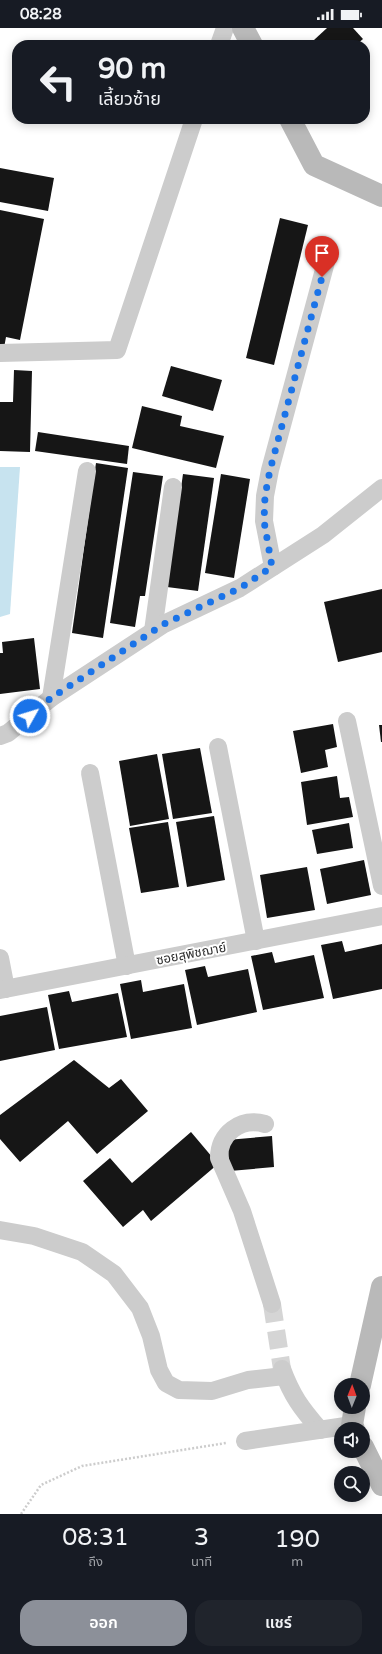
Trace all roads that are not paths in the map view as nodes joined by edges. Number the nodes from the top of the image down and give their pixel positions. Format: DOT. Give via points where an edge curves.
graph roads {
  1 [pos="225,28"];
  2 [pos="243,28"];
  3 [pos="221,40"];
  4 [pos="249,40"];
  5 [pos="192,124"];
  6 [pos="293,124"];
  7 [pos="382,196"];
  8 [pos="326,262"];
  9 [pos="0,353"];
  10 [pos="87,471"];
  11 [pos="174,487"];
  12 [pos="382,488"];
  13 [pos="272,567"];
  14 [pos="153,631"];
  15 [pos="51,698"];
  16 [pos="347,721"];
  17 [pos="0,736"];
  18 [pos="218,747"];
  19 [pos="90,773"];
  20 [pos="382,886"];
  21 [pos="382,916"];
  22 [pos="256,941"];
  23 [pos="0,958"];
  24 [pos="127,966"];
  25 [pos="3,989"];
  26 [pos="264,1124"];
  27 [pos="0,1230"];
  28 [pos="382,1287"];
  29 [pos="272,1304"];
  30 [pos="362,1378"];
  31 [pos="354,1420"];
  32 [pos="320,1430"];
  33 [pos="244,1441"];
  34 [pos="368,1458"];
  35 [pos="382,1485"];
  1 -- 3 [label="street"];
  2 -- 4 [label="street"];
  5 -- 9 [label="street" via="117,350"];
  6 -- 7 [label="street" via="314,165"];
  8 -- 13 [label="street" via="265,496 264,521"];
  10 -- 15 [label="street"];
  11 -- 14 [label="street"];
  12 -- 13 [label="street" via="323,535"];
  13 -- 14 [label="street" via="240,588"];
  14 -- 15 [label="street"];
  15 -- 17 [label="street" via="8,733"];
  16 -- 20 [label="street"];
  18 -- 22 [label="street"];
  19 -- 24 [label="street"];
  21 -- 22 [label="street, ซอยสุพิชฌาย์"];
  22 -- 24 [label="street, ซอยสุพิชฌาย์"];
  23 -- 25 [label="street"];
  24 -- 25 [label="street, ซอยสุพิชฌาย์"];
  26 -- 29 [label="street" via="247,1123 228,1132 219,1149 219,1158 242,1211"];
  27 -- 32 [label="street" via="34,1236 82,1252 114,1274 140,1308 151,1336 159,1370 166,1382 179,1390 212,1391 283,1373 300,1406"];
  28 -- 30 [label="street"];
  31 -- 32 [label="street"];
  32 -- 33 [label="street"];
  34 -- 35 [label="street"];
}
